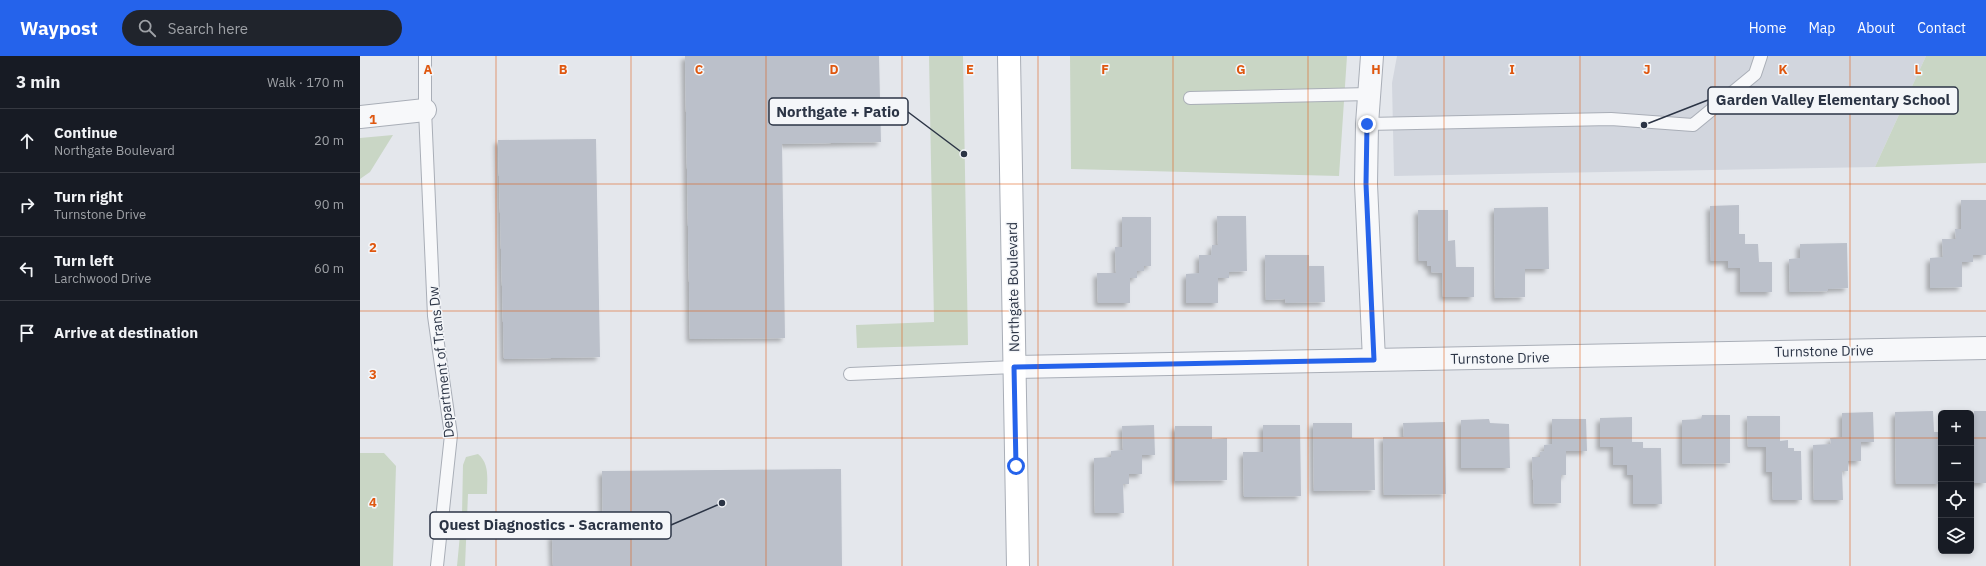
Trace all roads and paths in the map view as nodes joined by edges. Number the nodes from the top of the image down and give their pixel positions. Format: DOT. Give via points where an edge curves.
graph roads {
  1 [pos="425,56"];
  2 [pos="1009,56"];
  3 [pos="1372,56"];
  4 [pos="1761,56"];
  5 [pos="1369,94"];
  6 [pos="1190,98"];
  7 [pos="425,110"];
  8 [pos="360,116"];
  9 [pos="1367,124"];
  10 [pos="1986,348"];
  11 [pos="1374,360"];
  12 [pos="1014,367"];
  13 [pos="850,374"];
  14 [pos="437,566"];
  15 [pos="1018,566"];
  1 -- 7 [label="lane, Department of Trans Dw"];
  2 -- 12 [label="main road, Northgate Boulevard"];
  3 -- 5 [label="street"];
  4 -- 9 [label="lane" via="1755,74 1693,125 1611,119"];
  5 -- 6 [label="lane"];
  5 -- 9 [label="street"];
  7 -- 8 [label="street"];
  7 -- 14 [label="lane, Department of Trans Dw" via="434,316 451,435"];
  9 -- 11 [label="street" via="1366,184"];
  10 -- 11 [label="street, Turnstone Drive"];
  11 -- 12 [label="street, Turnstone Drive"];
  12 -- 13 [label="lane"];
  12 -- 15 [label="main road, Northgate Boulevard"];
}
